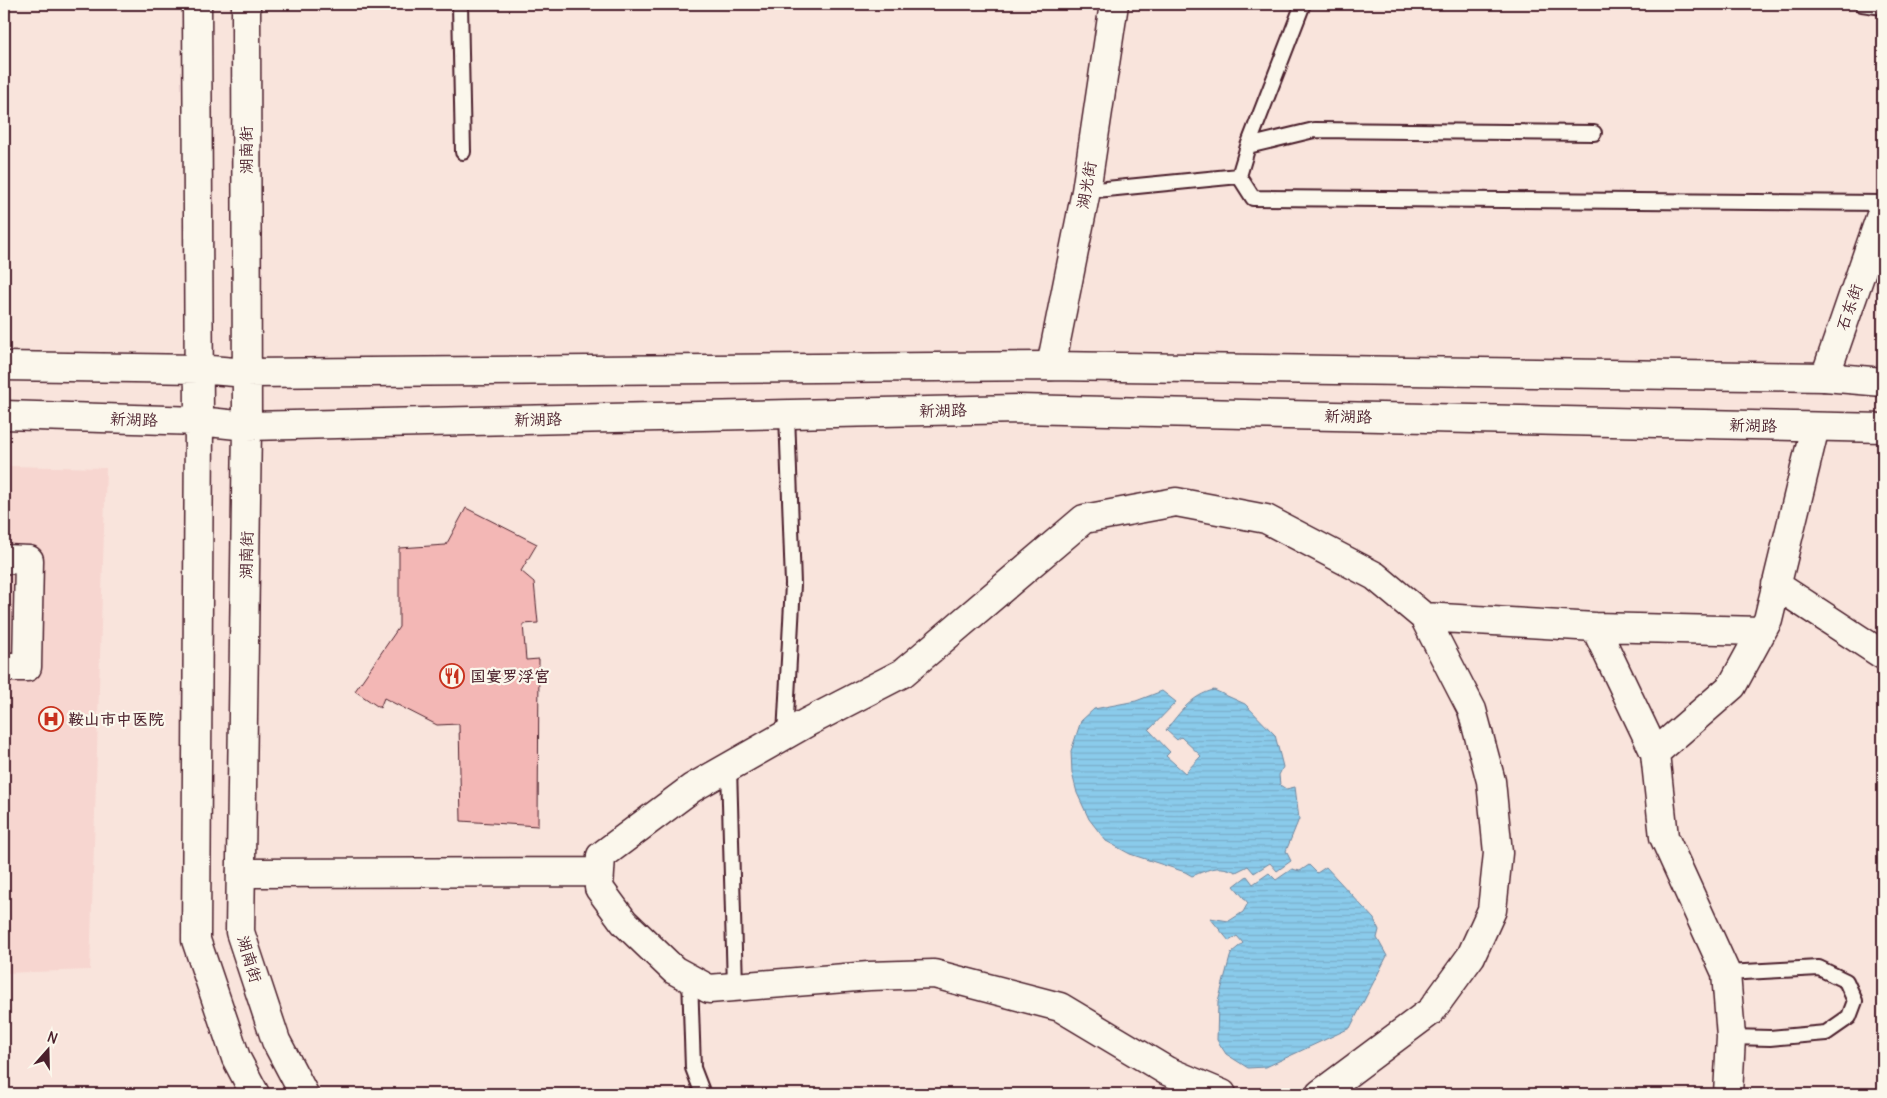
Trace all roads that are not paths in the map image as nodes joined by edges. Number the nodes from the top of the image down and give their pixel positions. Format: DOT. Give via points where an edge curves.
graph roads {
  1 [pos="197,4"];
  2 [pos="246,4"];
  3 [pos="460,4"];
  4 [pos="1114,4"];
  5 [pos="1303,4"];
  6 [pos="1862,4"];
  7 [pos="1883,7"];
  8 [pos="1594,133"];
  9 [pos="1248,146"];
  10 [pos="463,152"];
  11 [pos="1239,176"];
  12 [pos="1086,191"];
  13 [pos="1883,203"];
  14 [pos="1883,209"];
  15 [pos="4,366"];
  16 [pos="1052,366"];
  17 [pos="198,370"];
  18 [pos="247,373"];
  19 [pos="1825,377"];
  20 [pos="1883,382"];
  21 [pos="787,414"];
  22 [pos="4,415"];
  23 [pos="199,421"];
  24 [pos="247,426"];
  25 [pos="1815,427"];
  26 [pos="1883,428"];
  27 [pos="4,559"];
  28 [pos="1776,585"];
  29 [pos="1424,618"];
  30 [pos="1595,627"];
  31 [pos="1762,631"];
  32 [pos="1883,655"];
  33 [pos="4,667"];
  34 [pos="784,735"];
  35 [pos="1655,753"];
  36 [pos="729,767"];
  37 [pos="600,872"];
  38 [pos="241,873"];
  39 [pos="1726,973"];
  40 [pos="690,978"];
  41 [pos="735,987"];
  42 [pos="1731,1037"];
  43 [pos="255,1094"];
  44 [pos="304,1094"];
  45 [pos="703,1094"];
  46 [pos="1222,1094"];
  47 [pos="1320,1094"];
  48 [pos="1728,1094"];
  1 -- 17 [label="main road"];
  2 -- 18 [label="main road, 湖南街"];
  3 -- 10 [label="lane"];
  4 -- 12 [label="main road, 湖光街"];
  5 -- 9 [label="lane"];
  6 -- 7 [label="lane"];
  8 -- 9 [label="lane" via="1314,130"];
  9 -- 11 [label="lane"];
  11 -- 12 [label="lane"];
  11 -- 13 [label="lane" via="1253,198"];
  12 -- 16 [label="main road, 湖光街"];
  14 -- 19 [label="main road, 石东街"];
  15 -- 17 [label="main road"];
  16 -- 18 [label="main road"];
  16 -- 19 [label="main road"];
  17 -- 18 [label="main road"];
  17 -- 23 [label="main road"];
  18 -- 24 [label="main road, 湖南街"];
  19 -- 20 [label="main road"];
  21 -- 24 [label="main road, 新湖路"];
  21 -- 25 [label="main road, 新湖路" via="1018,409"];
  21 -- 34 [label="lane" via="793,584"];
  22 -- 23 [label="main road, 新湖路"];
  23 -- 24 [label="main road, 新湖路"];
  23 -- 43 [label="main road" via="196,940 236,1058"];
  24 -- 38 [label="main road, 湖南街"];
  25 -- 26 [label="main road, 新湖路"];
  25 -- 28 [label="main road"];
  27 -- 33 [label="main road" via="29,560 27,667"];
  28 -- 31 [label="main road" via="1768,620"];
  28 -- 32 [label="main road"];
  29 -- 30 [label="main road"];
  29 -- 34 [label="main road" via="1375,576 1266,519 1176,502 1084,519 902,673"];
  29 -- 47 [label="main road" via="1472,710 1491,780 1498,853 1492,910 1471,956 1431,1011"];
  30 -- 31 [label="main road"];
  30 -- 35 [label="main road"];
  31 -- 35 [label="main road" via="1732,686"];
  34 -- 36 [label="main road"];
  35 -- 39 [label="main road" via="1664,837"];
  36 -- 37 [label="main road" via="692,788 601,856"];
  36 -- 41 [label="lane"];
  37 -- 38 [label="main road"];
  37 -- 40 [label="main road" via="600,888 624,922 674,970"];
  38 -- 44 [label="main road, 湖南街" via="240,932 276,1041"];
  39 -- 42 [label="main road"];
  39 -- 42 [label="lane" via="1819,968 1846,981 1855,1001 1849,1017 1826,1033 1770,1038"];
  40 -- 41 [label="main road" via="709,989"];
  40 -- 45 [label="lane" via="692,1068"];
  41 -- 46 [label="main road" via="934,974 1060,1007 1167,1071"];
  42 -- 48 [label="main road"];
}
